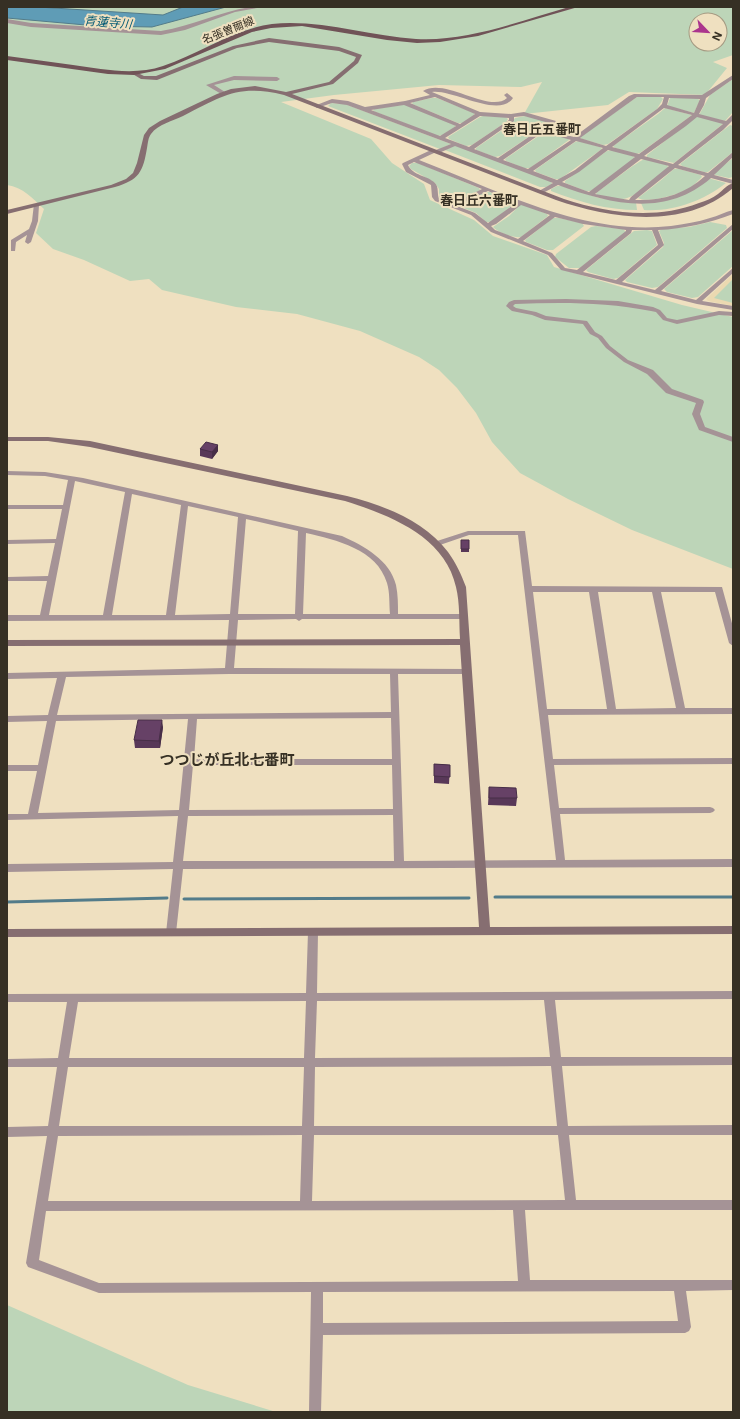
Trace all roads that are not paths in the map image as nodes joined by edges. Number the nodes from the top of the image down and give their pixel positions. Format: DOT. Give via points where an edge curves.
graph roads {
  1 [pos="260,7"];
  2 [pos="575,7"];
  3 [pos="7,21"];
  4 [pos="7,58"];
  5 [pos="134,73"];
  6 [pos="733,77"];
  7 [pos="277,79"];
  8 [pos="223,93"];
  9 [pos="286,94"];
  10 [pos="436,95"];
  11 [pos="507,96"];
  12 [pos="667,96"];
  13 [pos="703,97"];
  14 [pos="405,103"];
  15 [pos="317,106"];
  16 [pos="663,106"];
  17 [pos="365,109"];
  18 [pos="479,114"];
  19 [pos="695,115"];
  20 [pos="511,116"];
  21 [pos="733,116"];
  22 [pos="729,124"];
  23 [pos="462,126"];
  24 [pos="542,130"];
  25 [pos="441,138"];
  26 [pos="574,139"];
  27 [pos="453,144"];
  28 [pos="607,148"];
  29 [pos="469,149"];
  30 [pos="435,152"];
  31 [pos="733,154"];
  32 [pos="640,156"];
  33 [pos="414,160"];
  34 [pos="498,160"];
  35 [pos="674,166"];
  36 [pos="528,171"];
  37 [pos="708,175"];
  38 [pos="733,182"];
  39 [pos="558,183"];
  40 [pos="733,185"];
  41 [pos="487,189"];
  42 [pos="541,192"];
  43 [pos="590,194"];
  44 [pos="632,201"];
  45 [pos="521,202"];
  46 [pos="36,205"];
  47 [pos="452,206"];
  48 [pos="7,211"];
  49 [pos="733,212"];
  50 [pos="554,215"];
  51 [pos="713,219"];
  52 [pos="487,226"];
  53 [pos="733,226"];
  54 [pos="629,228"];
  55 [pos="654,228"];
  56 [pos="30,231"];
  57 [pos="7,237"];
  58 [pos="519,241"];
  59 [pos="28,242"];
  60 [pos="13,250"];
  61 [pos="733,270"];
  62 [pos="579,272"];
  63 [pos="618,282"];
  64 [pos="657,291"];
  65 [pos="697,302"];
  66 [pos="733,308"];
  67 [pos="733,314"];
  68 [pos="7,439"];
  69 [pos="733,440"];
  70 [pos="7,473"];
  71 [pos="72,478"];
  72 [pos="129,491"];
  73 [pos="185,503"];
  74 [pos="7,507"];
  75 [pos="66,507"];
  76 [pos="242,516"];
  77 [pos="302,529"];
  78 [pos="7,542"];
  79 [pos="59,542"];
  80 [pos="437,544"];
  81 [pos="51,578"];
  82 [pos="7,579"];
  83 [pos="529,589"];
  84 [pos="593,589"];
  85 [pos="656,589"];
  86 [pos="463,616"];
  87 [pos="107,617"];
  88 [pos="170,617"];
  89 [pos="233,617"];
  90 [pos="394,617"];
  91 [pos="7,618"];
  92 [pos="44,618"];
  93 [pos="299,618"];
  94 [pos="464,642"];
  95 [pos="7,643"];
  96 [pos="231,643"];
  97 [pos="733,643"];
  98 [pos="229,671"];
  99 [pos="394,671"];
  100 [pos="466,671"];
  101 [pos="7,676"];
  102 [pos="62,676"];
  103 [pos="612,711"];
  104 [pos="681,711"];
  105 [pos="733,711"];
  106 [pos="543,712"];
  107 [pos="194,716"];
  108 [pos="396,716"];
  109 [pos="52,718"];
  110 [pos="7,719"];
  111 [pos="733,761"];
  112 [pos="189,762"];
  113 [pos="396,762"];
  114 [pos="549,762"];
  115 [pos="7,768"];
  116 [pos="42,768"];
  117 [pos="710,810"];
  118 [pos="555,811"];
  119 [pos="183,812"];
  120 [pos="398,812"];
  121 [pos="7,817"];
  122 [pos="32,817"];
  123 [pos="733,863"];
  124 [pos="399,864"];
  125 [pos="479,864"];
  126 [pos="561,864"];
  127 [pos="177,865"];
  128 [pos="7,868"];
  129 [pos="733,930"];
  130 [pos="485,931"];
  131 [pos="313,932"];
  132 [pos="7,933"];
  133 [pos="171,933"];
  134 [pos="733,995"];
  135 [pos="310,996"];
  136 [pos="549,996"];
  137 [pos="7,998"];
  138 [pos="74,998"];
  139 [pos="310,1061"];
  140 [pos="555,1061"];
  141 [pos="733,1061"];
  142 [pos="63,1062"];
  143 [pos="7,1063"];
  144 [pos="733,1130"];
  145 [pos="308,1131"];
  146 [pos="562,1131"];
  147 [pos="7,1132"];
  148 [pos="53,1132"];
  149 [pos="519,1205"];
  150 [pos="571,1205"];
  151 [pos="733,1205"];
  152 [pos="42,1206"];
  153 [pos="306,1206"];
  154 [pos="524,1285"];
  155 [pos="679,1285"];
  156 [pos="733,1285"];
  157 [pos="317,1287"];
  158 [pos="316,1329"];
  159 [pos="314,1412"];
  1 -- 3 [label="street" via="234,11 177,31 161,33 31,25"];
  2 -- 5 [label="main road, 名張曽爾線" via="476,35 440,40 383,38 302,24 276,25 256,29 163,68"];
  4 -- 5 [label="main road, 名張曽爾線"];
  5 -- 9 [label="street" via="143,78 157,78 235,47 269,40 339,49 358,55 356,62 331,83"];
  6 -- 13 [label="street"];
  7 -- 8 [label="street" via="234,78 209,85"];
  8 -- 9 [label="street" via="254,88"];
  8 -- 46 [label="street" via="150,131 145,138 139,170 128,181"];
  9 -- 15 [label="street"];
  10 -- 11 [label="street" via="426,91 436,89 496,104 508,101 510,98"];
  10 -- 14 [label="street"];
  10 -- 18 [label="street"];
  12 -- 13 [label="street"];
  12 -- 16 [label="street"];
  12 -- 26 [label="street" via="631,97"];
  13 -- 19 [label="street"];
  14 -- 17 [label="street"];
  14 -- 23 [label="street"];
  15 -- 17 [label="street" via="338,101"];
  15 -- 30 [label="street"];
  16 -- 19 [label="street"];
  16 -- 28 [label="street"];
  17 -- 25 [label="street"];
  18 -- 20 [label="street"];
  18 -- 23 [label="street"];
  19 -- 22 [label="street"];
  19 -- 32 [label="street"];
  20 -- 24 [label="street" via="524,114 554,122"];
  20 -- 29 [label="street" via="510,122"];
  21 -- 22 [label="street"];
  22 -- 35 [label="street"];
  23 -- 25 [label="street"];
  24 -- 26 [label="street"];
  24 -- 34 [label="street"];
  25 -- 29 [label="street"];
  26 -- 28 [label="street"];
  26 -- 36 [label="street"];
  27 -- 30 [label="street"];
  28 -- 32 [label="street"];
  28 -- 39 [label="street"];
  29 -- 34 [label="street"];
  30 -- 33 [label="street"];
  30 -- 42 [label="street"];
  31 -- 37 [label="street"];
  32 -- 35 [label="street"];
  32 -- 43 [label="street" via="616,177"];
  33 -- 41 [label="street"];
  33 -- 47 [label="street" via="405,164 408,171 431,182 435,188 436,198"];
  34 -- 36 [label="street"];
  35 -- 37 [label="street"];
  35 -- 44 [label="street"];
  36 -- 39 [label="street"];
  37 -- 38 [label="street"];
  37 -- 44 [label="street" via="694,188 679,195 660,200"];
  39 -- 42 [label="street"];
  39 -- 43 [label="street"];
  40 -- 42 [label="street" via="717,198 699,206 648,214 617,213 588,208"];
  41 -- 45 [label="street"];
  41 -- 47 [label="street"];
  43 -- 44 [label="street"];
  45 -- 50 [label="street"];
  45 -- 52 [label="street" via="494,224"];
  46 -- 48 [label="street"];
  46 -- 56 [label="street" via="35,221"];
  47 -- 52 [label="street" via="473,214"];
  49 -- 51 [label="street"];
  50 -- 54 [label="street"];
  50 -- 58 [label="street"];
  51 -- 53 [label="street"];
  51 -- 55 [label="street" via="687,225"];
  52 -- 58 [label="street"];
  53 -- 64 [label="street"];
  54 -- 55 [label="street"];
  54 -- 62 [label="street" via="629,232"];
  55 -- 63 [label="street" via="661,243 660,247"];
  56 -- 57 [label="street"];
  56 -- 59 [label="street"];
  56 -- 60 [label="street" via="13,241"];
  58 -- 62 [label="street" via="550,254 564,269"];
  61 -- 65 [label="street"];
  62 -- 63 [label="street"];
  63 -- 64 [label="street"];
  64 -- 65 [label="street"];
  65 -- 66 [label="street"];
  67 -- 69 [label="street" via="719,313 677,322 665,319 653,309 603,303 567,300 514,302 509,306 514,310 534,313 545,318 585,322 592,333 626,361 650,372 672,392 700,402 696,414 702,428"];
  68 -- 80 [label="street" via="90,444 347,499 375,507 415,526"];
  70 -- 71 [label="street"];
  71 -- 72 [label="street"];
  71 -- 75 [label="street"];
  72 -- 73 [label="street"];
  72 -- 87 [label="street"];
  73 -- 76 [label="street"];
  73 -- 88 [label="street"];
  74 -- 75 [label="street"];
  75 -- 79 [label="street"];
  76 -- 77 [label="street"];
  76 -- 89 [label="street"];
  77 -- 90 [label="street" via="348,542 378,561 392,585"];
  77 -- 93 [label="street"];
  78 -- 79 [label="street"];
  79 -- 81 [label="street"];
  80 -- 83 [label="street" via="468,533 522,533"];
  80 -- 86 [label="street" via="451,561 458,578"];
  81 -- 82 [label="street"];
  81 -- 92 [label="street"];
  83 -- 84 [label="street"];
  83 -- 106 [label="street"];
  84 -- 85 [label="street"];
  84 -- 103 [label="street"];
  85 -- 97 [label="street" via="720,589"];
  85 -- 104 [label="street"];
  86 -- 90 [label="street"];
  86 -- 94 [label="street"];
  87 -- 88 [label="street"];
  87 -- 92 [label="street"];
  88 -- 89 [label="street"];
  89 -- 93 [label="street"];
  89 -- 96 [label="street"];
  90 -- 93 [label="street"];
  91 -- 92 [label="street"];
  94 -- 96 [label="street"];
  94 -- 100 [label="street"];
  95 -- 96 [label="street"];
  96 -- 98 [label="street"];
  98 -- 99 [label="street"];
  98 -- 102 [label="street"];
  99 -- 100 [label="street"];
  99 -- 108 [label="street"];
  100 -- 125 [label="street"];
  101 -- 102 [label="street"];
  102 -- 109 [label="street"];
  103 -- 104 [label="street"];
  103 -- 106 [label="street"];
  104 -- 105 [label="street"];
  106 -- 114 [label="street"];
  107 -- 108 [label="street"];
  107 -- 109 [label="street"];
  107 -- 112 [label="street"];
  108 -- 113 [label="street"];
  109 -- 110 [label="street"];
  109 -- 116 [label="street"];
  111 -- 114 [label="street"];
  112 -- 113 [label="street"];
  112 -- 119 [label="street"];
  113 -- 120 [label="street"];
  114 -- 118 [label="street"];
  115 -- 116 [label="street"];
  116 -- 122 [label="street"];
  117 -- 118 [label="street"];
  118 -- 126 [label="street"];
  119 -- 120 [label="street"];
  119 -- 122 [label="street"];
  119 -- 127 [label="street"];
  120 -- 124 [label="street"];
  121 -- 122 [label="street"];
  123 -- 126 [label="street"];
  124 -- 125 [label="street"];
  124 -- 127 [label="street"];
  125 -- 126 [label="street"];
  125 -- 130 [label="street"];
  127 -- 128 [label="street"];
  127 -- 133 [label="street"];
  129 -- 130 [label="street"];
  130 -- 131 [label="street"];
  131 -- 133 [label="street"];
  131 -- 135 [label="street"];
  132 -- 133 [label="street"];
  134 -- 136 [label="street"];
  135 -- 136 [label="street"];
  135 -- 138 [label="street"];
  135 -- 139 [label="street"];
  136 -- 140 [label="street"];
  137 -- 138 [label="street"];
  138 -- 142 [label="street"];
  139 -- 140 [label="street"];
  139 -- 142 [label="street"];
  139 -- 145 [label="street"];
  140 -- 141 [label="street"];
  140 -- 146 [label="street"];
  142 -- 143 [label="street"];
  142 -- 148 [label="street"];
  144 -- 146 [label="street"];
  145 -- 146 [label="street"];
  145 -- 148 [label="street"];
  145 -- 153 [label="street"];
  146 -- 150 [label="street"];
  147 -- 148 [label="street"];
  148 -- 152 [label="street"];
  149 -- 150 [label="street"];
  149 -- 153 [label="street"];
  149 -- 154 [label="street"];
  150 -- 151 [label="street"];
  152 -- 153 [label="street"];
  152 -- 157 [label="street" via="32,1263 98,1288"];
  154 -- 155 [label="street"];
  154 -- 157 [label="street"];
  155 -- 156 [label="street"];
  155 -- 158 [label="street" via="685,1327"];
  157 -- 158 [label="street"];
  158 -- 159 [label="street"];
}
